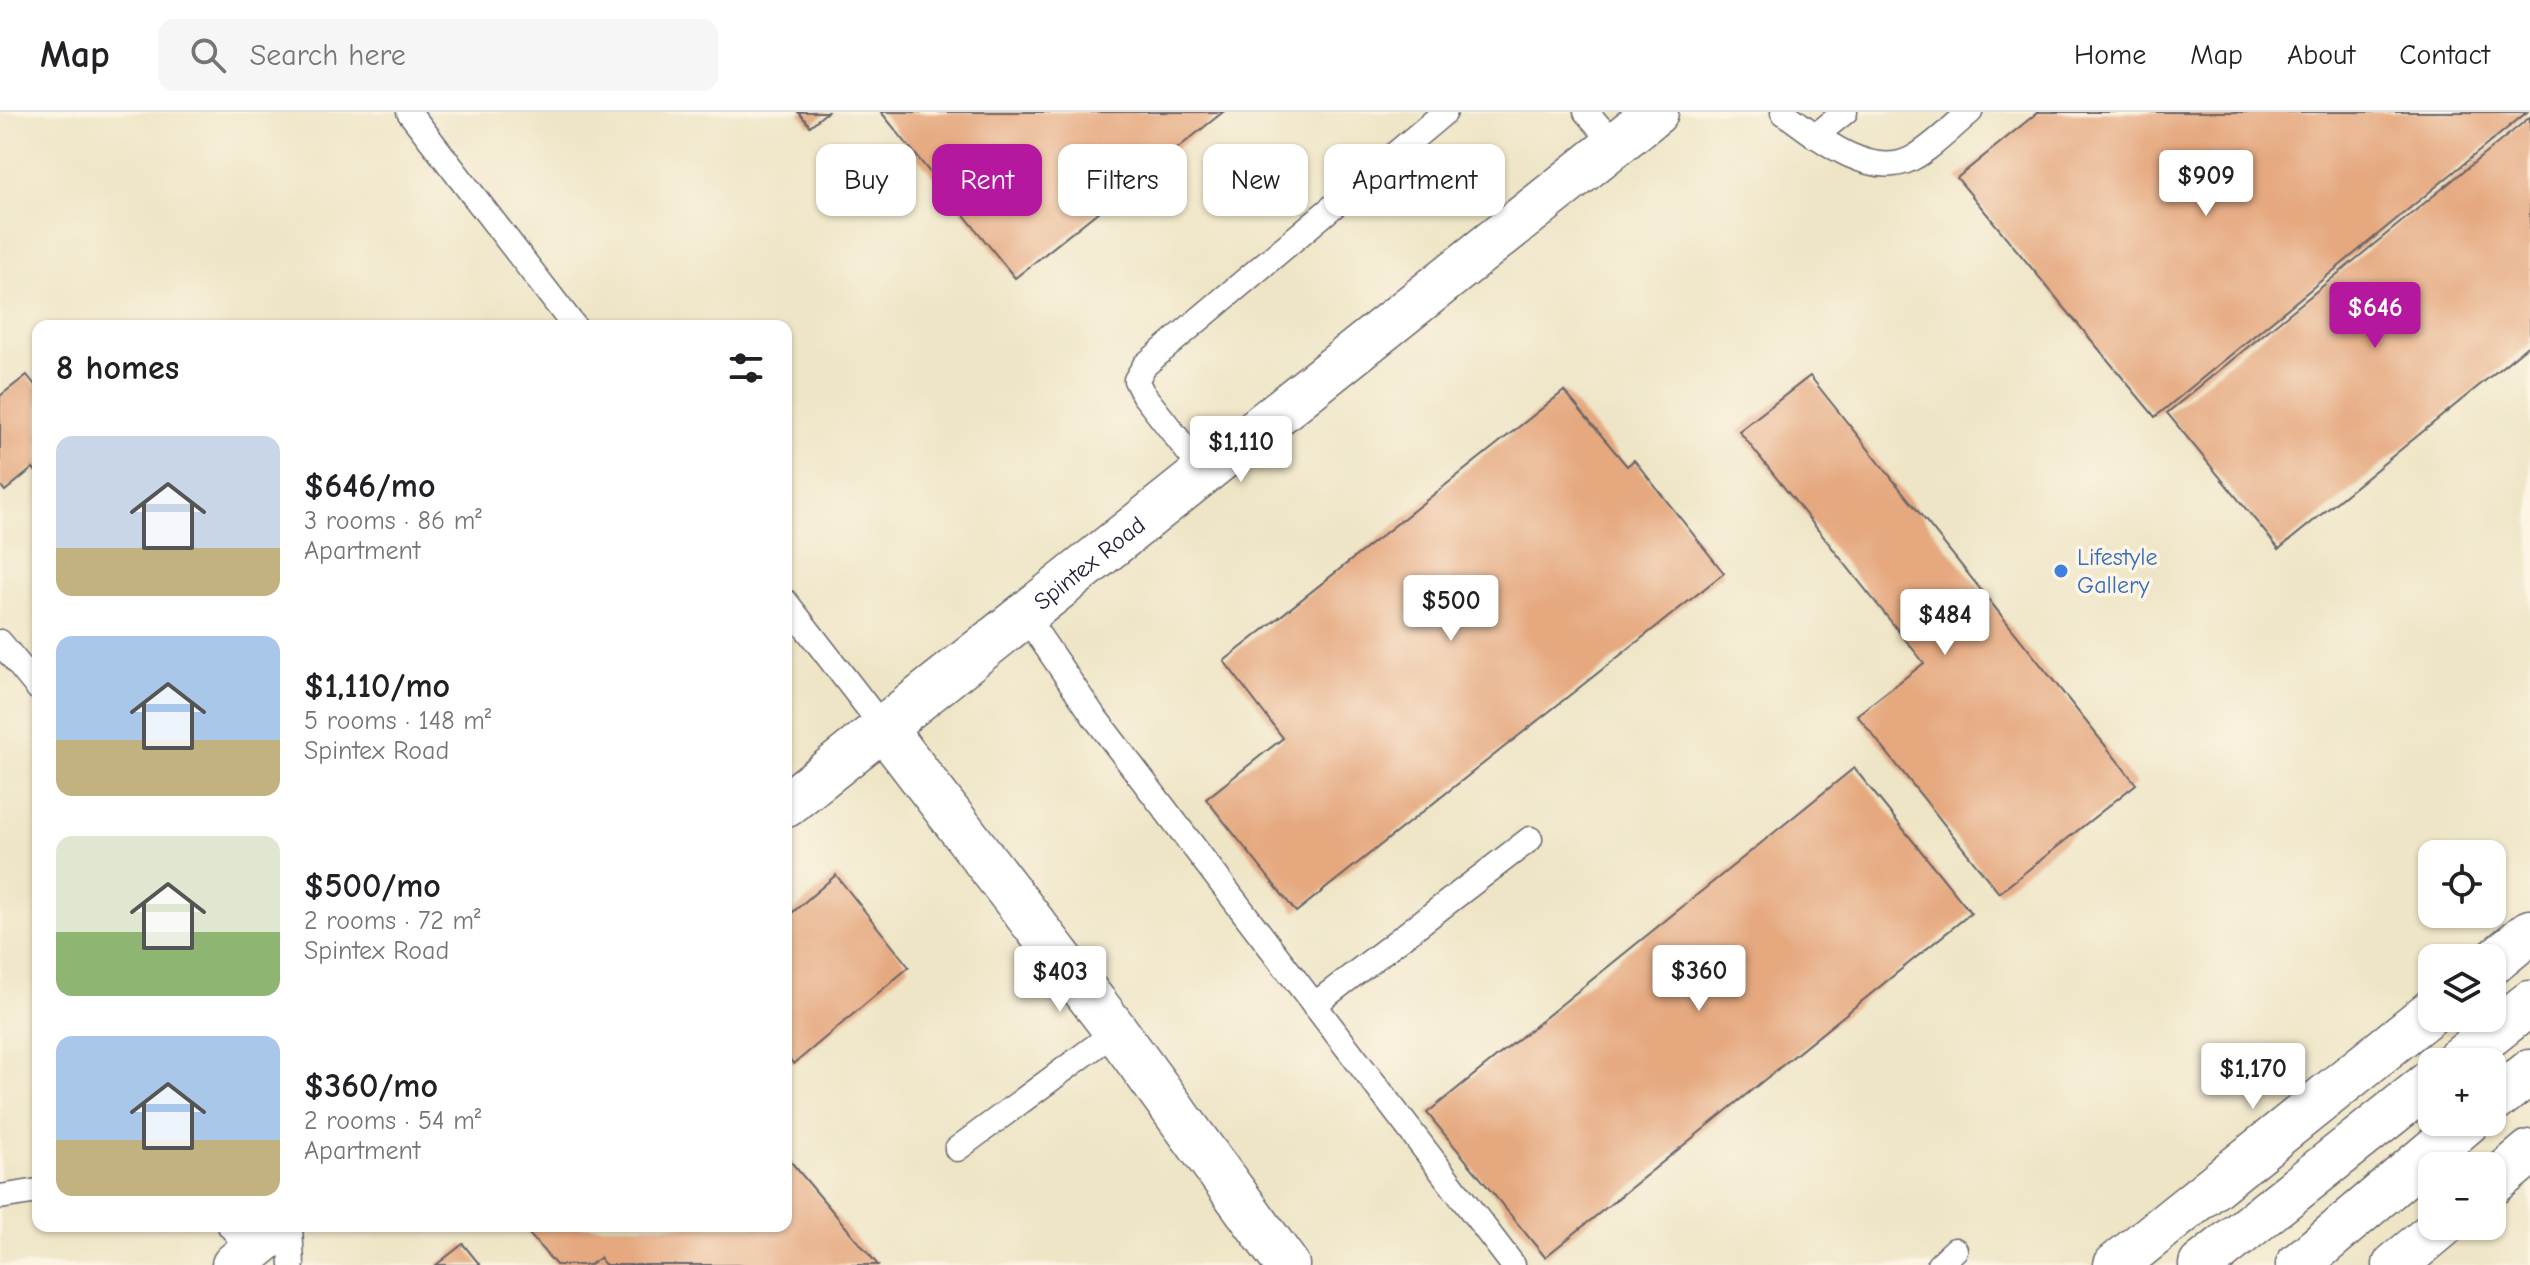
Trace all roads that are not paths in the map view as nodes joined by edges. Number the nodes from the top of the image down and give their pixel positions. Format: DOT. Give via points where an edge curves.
graph roads {
  1 [pos="409,112"];
  2 [pos="1445,112"];
  3 [pos="1586,112"];
  4 [pos="1656,112"];
  5 [pos="1783,112"];
  6 [pos="1845,112"];
  7 [pos="1970,112"];
  8 [pos="1815,136"];
  9 [pos="1615,144"];
  10 [pos="569,320"];
  11 [pos="1203,471"];
  12 [pos="792,610"];
  13 [pos="1024,614"];
  14 [pos="0,642"];
  15 [pos="32,681"];
  16 [pos="882,726"];
  17 [pos="792,800"];
  18 [pos="1530,839"];
  19 [pos="2530,932"];
  20 [pos="2506,952"];
  21 [pos="2530,1003"];
  22 [pos="1314,1005"];
  23 [pos="2418,1022"];
  24 [pos="1116,1031"];
  25 [pos="2474,1048"];
  26 [pos="2530,1072"];
  27 [pos="2506,1091"];
  28 [pos="2418,1092"];
  29 [pos="2450,1136"];
  30 [pos="957,1149"];
  31 [pos="2530,1152"];
  32 [pos="2506,1172"];
  33 [pos="32,1192"];
  34 [pos="0,1197"];
  35 [pos="281,1232"];
  36 [pos="2425,1240"];
  37 [pos="258,1247"];
  38 [pos="1287,1265"];
  39 [pos="1513,1265"];
  40 [pos="2116,1265"];
  41 [pos="2201,1265"];
  42 [pos="2298,1265"];
  43 [pos="2395,1265"];
  1 -- 10 [label="lane"];
  2 -- 11 [label="lane" via="1145,365 1136,380 1143,394"];
  3 -- 9 [label="lane"];
  4 -- 9 [label="street, Spintex Road"];
  5 -- 8 [label="lane"];
  6 -- 8 [label="lane"];
  7 -- 8 [label="lane" via="1912,158 1888,166"];
  9 -- 11 [label="street, Spintex Road"];
  11 -- 13 [label="street, Spintex Road"];
  12 -- 16 [label="lane"];
  13 -- 16 [label="street, Spintex Road"];
  13 -- 22 [label="lane" via="1093,715"];
  14 -- 15 [label="lane"];
  16 -- 17 [label="street, Spintex Road"];
  16 -- 24 [label="street"];
  18 -- 22 [label="lane"];
  19 -- 20 [label="street"];
  21 -- 25 [label="street"];
  22 -- 39 [label="lane"];
  23 -- 40 [label="street"];
  24 -- 30 [label="lane"];
  24 -- 38 [label="street"];
  26 -- 27 [label="street"];
  28 -- 41 [label="street"];
  29 -- 42 [label="street"];
  31 -- 32 [label="street"];
  33 -- 34 [label="lane"];
  35 -- 37 [label="lane"];
  36 -- 43 [label="street"];
}
